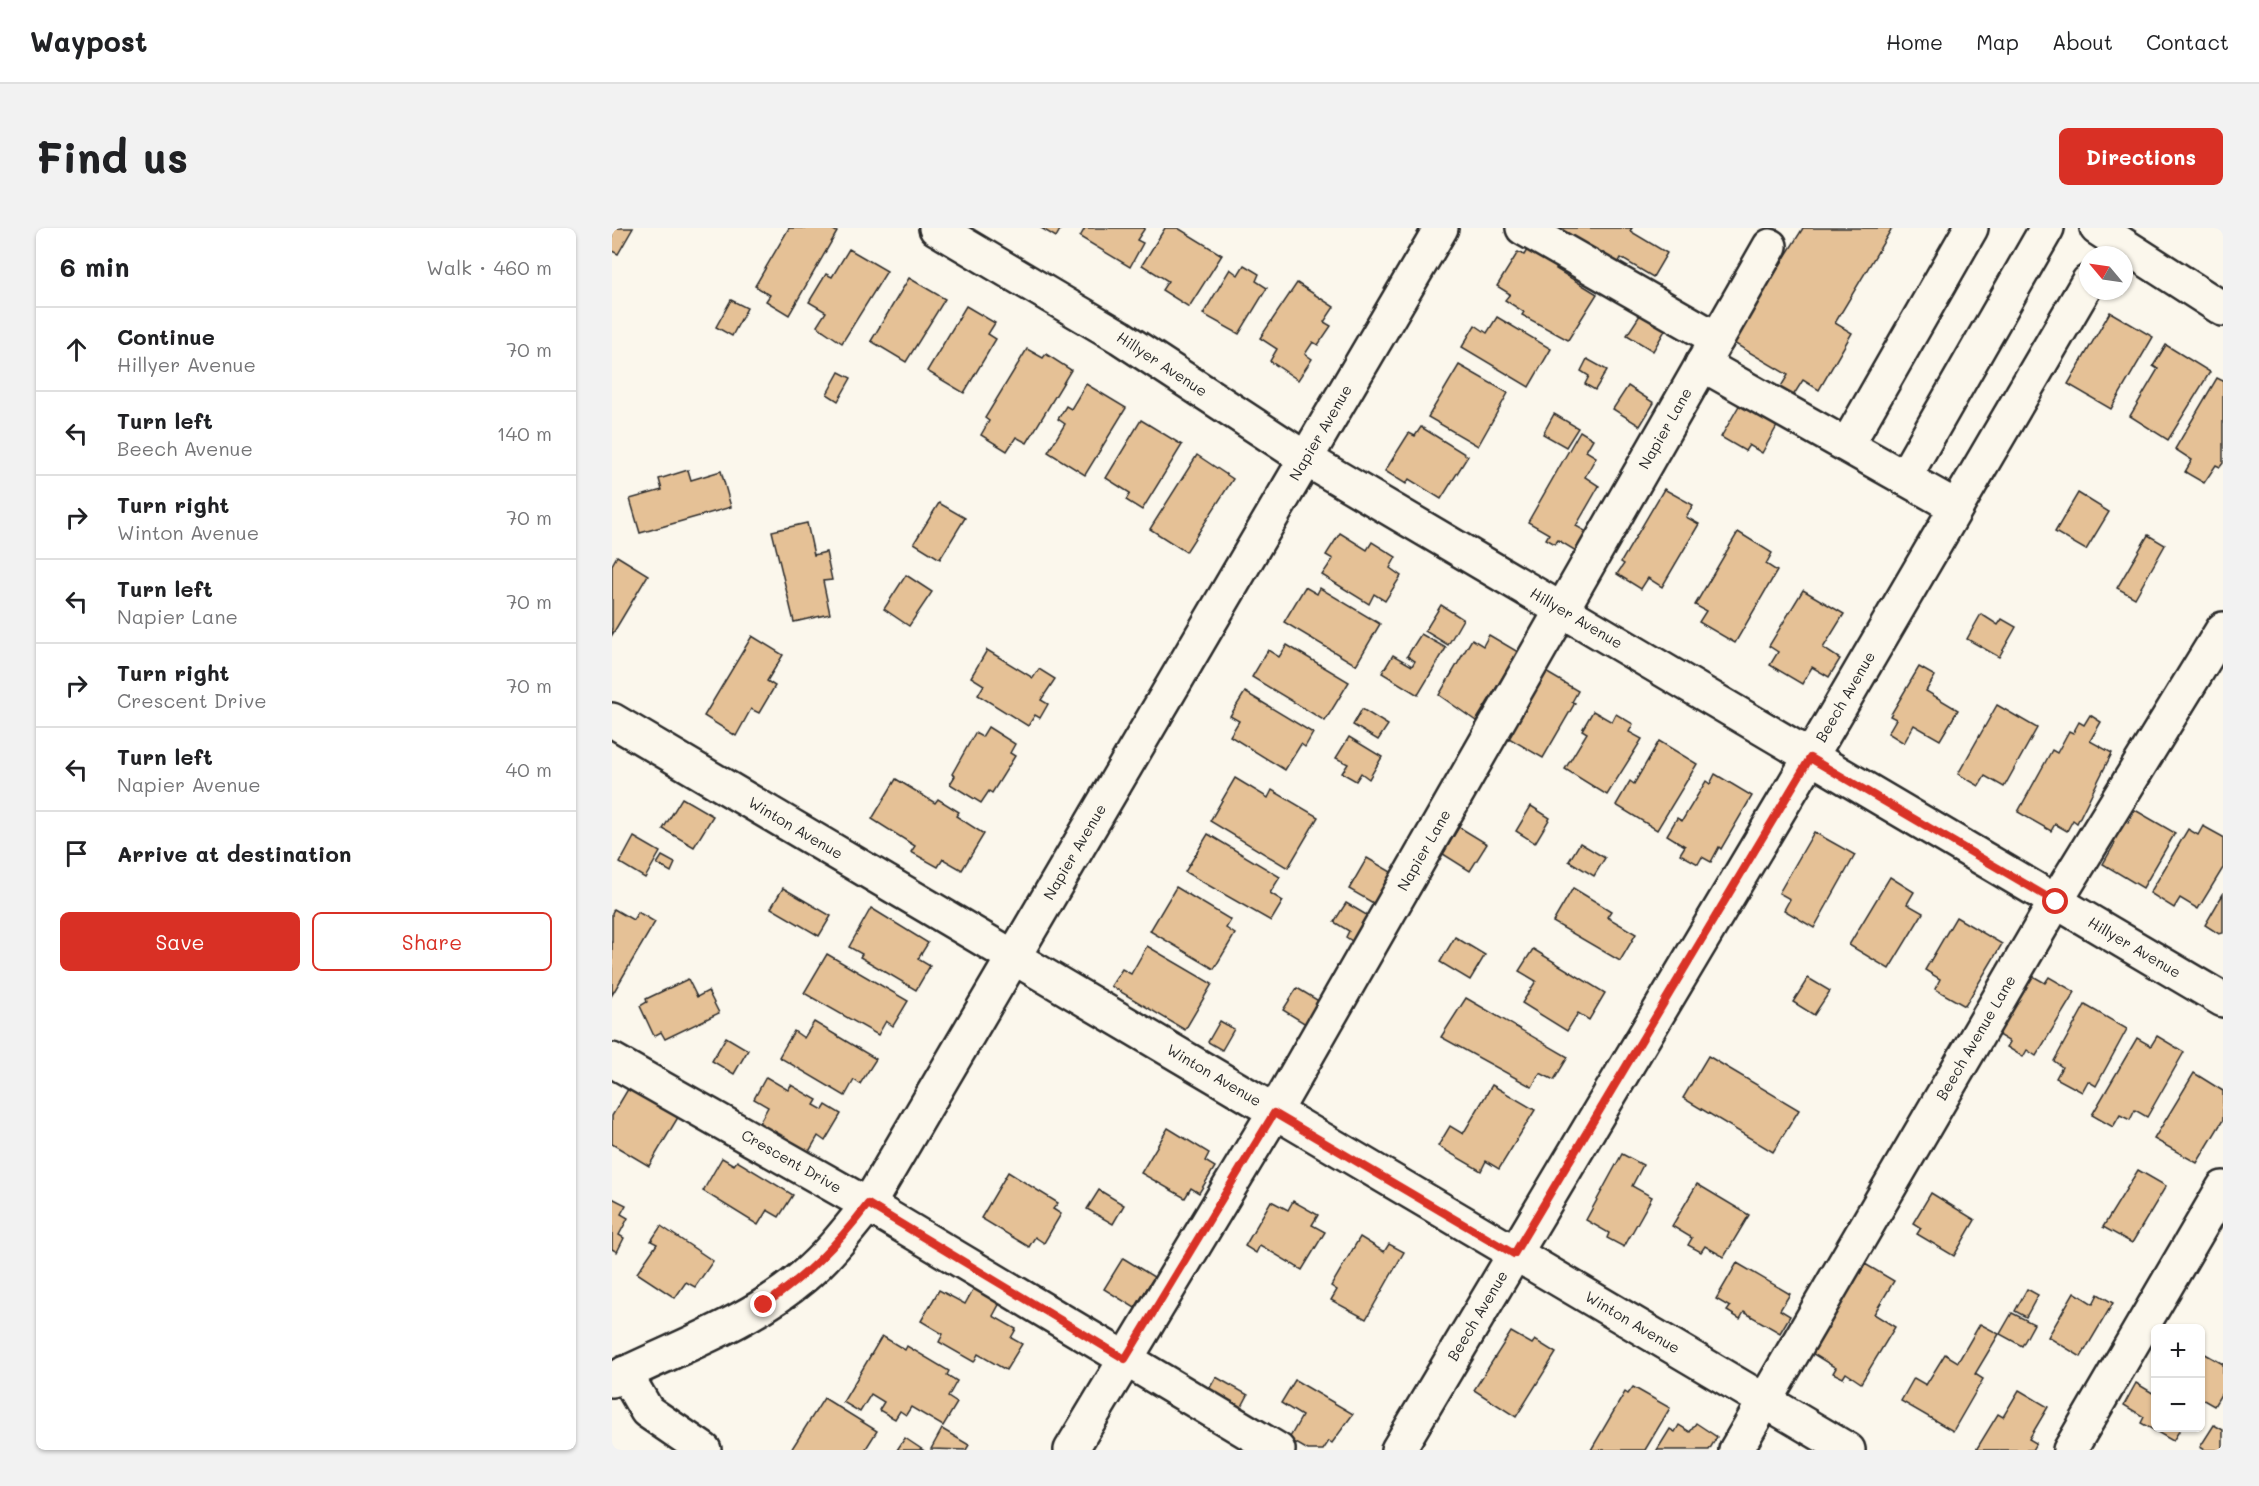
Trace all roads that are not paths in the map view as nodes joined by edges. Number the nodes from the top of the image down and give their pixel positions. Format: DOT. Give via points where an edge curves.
graph roads {
  1 [pos="936,228"];
  2 [pos="1441,228"];
  3 [pos="1523,228"];
  4 [pos="1971,228"];
  5 [pos="2047,228"];
  6 [pos="2109,237"];
  7 [pos="1770,246"];
  8 [pos="2079,297"];
  9 [pos="2223,309"];
  10 [pos="1710,352"];
  11 [pos="1847,446"];
  12 [pos="1306,459"];
  13 [pos="1904,478"];
  14 [pos="1956,507"];
  15 [pos="1562,610"];
  16 [pos="2223,629"];
  17 [pos="612,720"];
  18 [pos="1810,758"];
  19 [pos="2056,902"];
  20 [pos="1014,955"];
  21 [pos="2223,1000"];
  22 [pos="612,1060"];
  23 [pos="1274,1113"];
  24 [pos="2223,1188"];
  25 [pos="868,1204"];
  26 [pos="1514,1254"];
  27 [pos="1125,1359"];
  28 [pos="618,1377"];
  29 [pos="1766,1402"];
  30 [pos="704,1450"];
  31 [pos="1071,1450"];
  32 [pos="1278,1450"];
  33 [pos="1398,1450"];
  34 [pos="1736,1450"];
  35 [pos="1848,1450"];
  36 [pos="2070,1450"];
  1 -- 12 [label="street, Hillyer Avenue" via="1120,337"];
  2 -- 12 [label="street, Napier Avenue"];
  3 -- 10 [label="street"];
  4 -- 11 [label="street"];
  5 -- 13 [label="street"];
  6 -- 9 [label="street"];
  7 -- 10 [label="street, Napier Lane"];
  8 -- 14 [label="street, Beech Avenue"];
  10 -- 11 [label="street"];
  10 -- 15 [label="street, Napier Lane"];
  11 -- 13 [label="street"];
  12 -- 15 [label="street, Hillyer Avenue"];
  12 -- 20 [label="street, Napier Avenue"];
  13 -- 14 [label="street"];
  14 -- 18 [label="street, Beech Avenue"];
  15 -- 18 [label="street, Hillyer Avenue"];
  15 -- 23 [label="street, Napier Lane"];
  16 -- 19 [label="street, Beech Avenue Lane"];
  17 -- 20 [label="street, Winton Avenue"];
  18 -- 19 [label="street, Hillyer Avenue"];
  18 -- 26 [label="street, Beech Avenue"];
  19 -- 21 [label="street, Hillyer Avenue"];
  19 -- 29 [label="street, Beech Avenue Lane"];
  20 -- 23 [label="street, Winton Avenue"];
  20 -- 25 [label="street, Napier Avenue"];
  22 -- 25 [label="street, Crescent Drive"];
  23 -- 26 [label="street, Winton Avenue"];
  23 -- 27 [label="street, Napier Lane"];
  24 -- 36 [label="street"];
  25 -- 27 [label="street, Crescent Drive"];
  25 -- 28 [label="street, Napier Avenue" via="840,1241 803,1277 764,1305"];
  26 -- 29 [label="street, Winton Avenue"];
  26 -- 33 [label="street, Beech Avenue"];
  27 -- 31 [label="street, Napier Lane"];
  27 -- 32 [label="street, Crescent Drive"];
  28 -- 30 [label="street" via="646,1411"];
  29 -- 34 [label="street, Beech Avenue Lane"];
  29 -- 35 [label="street, Winton Avenue"];
}
